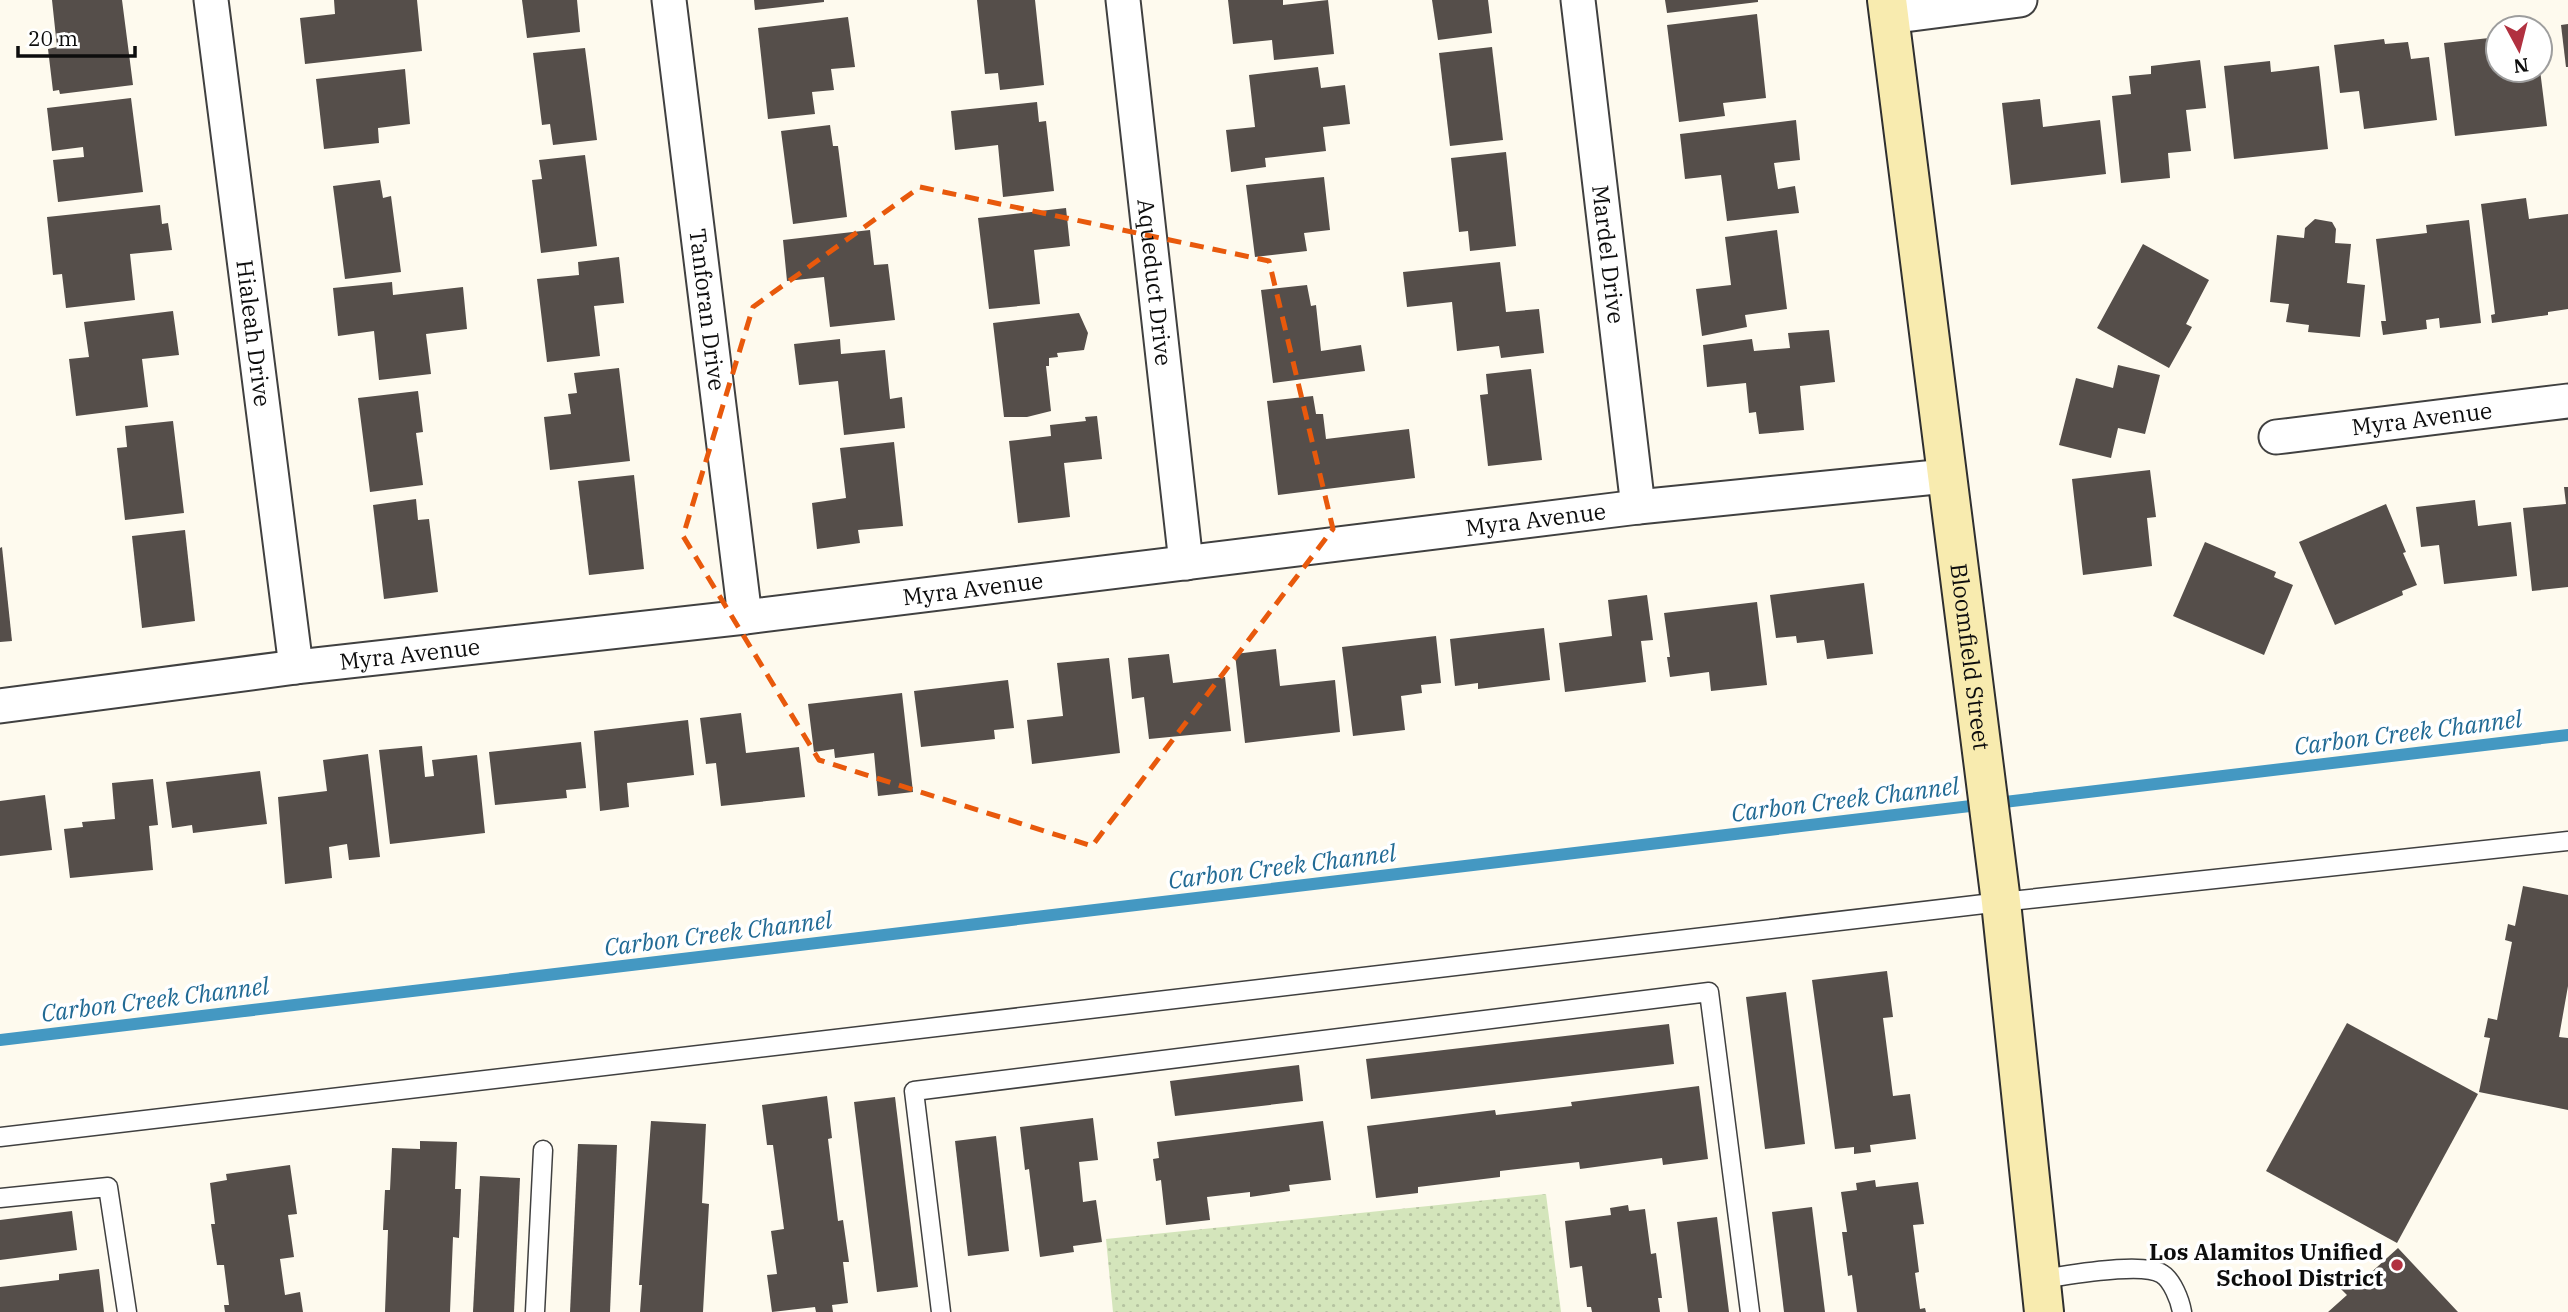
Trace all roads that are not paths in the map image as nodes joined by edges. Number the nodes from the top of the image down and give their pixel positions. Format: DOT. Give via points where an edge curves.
graph roads {
  1 [pos="211,0"];
  2 [pos="668,0"];
  3 [pos="1123,0"];
  4 [pos="1578,0"];
  5 [pos="2020,0"];
  6 [pos="1888,9"];
  7 [pos="2568,401"];
  8 [pos="2276,437"];
  9 [pos="1946,476"];
  10 [pos="1638,507"];
  11 [pos="1186,562"];
  12 [pos="745,617"];
  13 [pos="296,667"];
  14 [pos="0,706"];
  15 [pos="2568,841"];
  16 [pos="2001,902"];
  17 [pos="0,1137"];
  18 [pos="543,1150"];
  19 [pos="0,1198"];
  20 [pos="2042,1296"];
  21 [pos="127,1312"];
  22 [pos="535,1312"];
  23 [pos="941,1312"];
  24 [pos="1750,1312"];
  25 [pos="2182,1312"];
  1 -- 13 [label="street, Hialeah Drive"];
  2 -- 12 [label="street, Tanforan Drive"];
  3 -- 11 [label="street, Aqueduct Drive"];
  4 -- 10 [label="street, Mardel Drive"];
  5 -- 6 [label="street"];
  6 -- 9 [label="street, Bloomfield Street"];
  7 -- 8 [label="street, Myra Avenue"];
  9 -- 10 [label="street, Myra Avenue"];
  9 -- 16 [label="street, Bloomfield Street"];
  10 -- 11 [label="street, Myra Avenue"];
  11 -- 12 [label="street, Myra Avenue"];
  12 -- 13 [label="street, Myra Avenue"];
  13 -- 14 [label="street, Myra Avenue"];
  15 -- 16 [label="lane"];
  16 -- 17 [label="lane"];
  16 -- 20 [label="street, Bloomfield Street"];
  18 -- 22 [label="lane"];
  19 -- 21 [label="lane" via="108,1187"];
  20 -- 25 [label="lane" via="2141,1267 2163,1274 2180,1300"];
  23 -- 24 [label="lane" via="914,1091 1709,992"];
}
